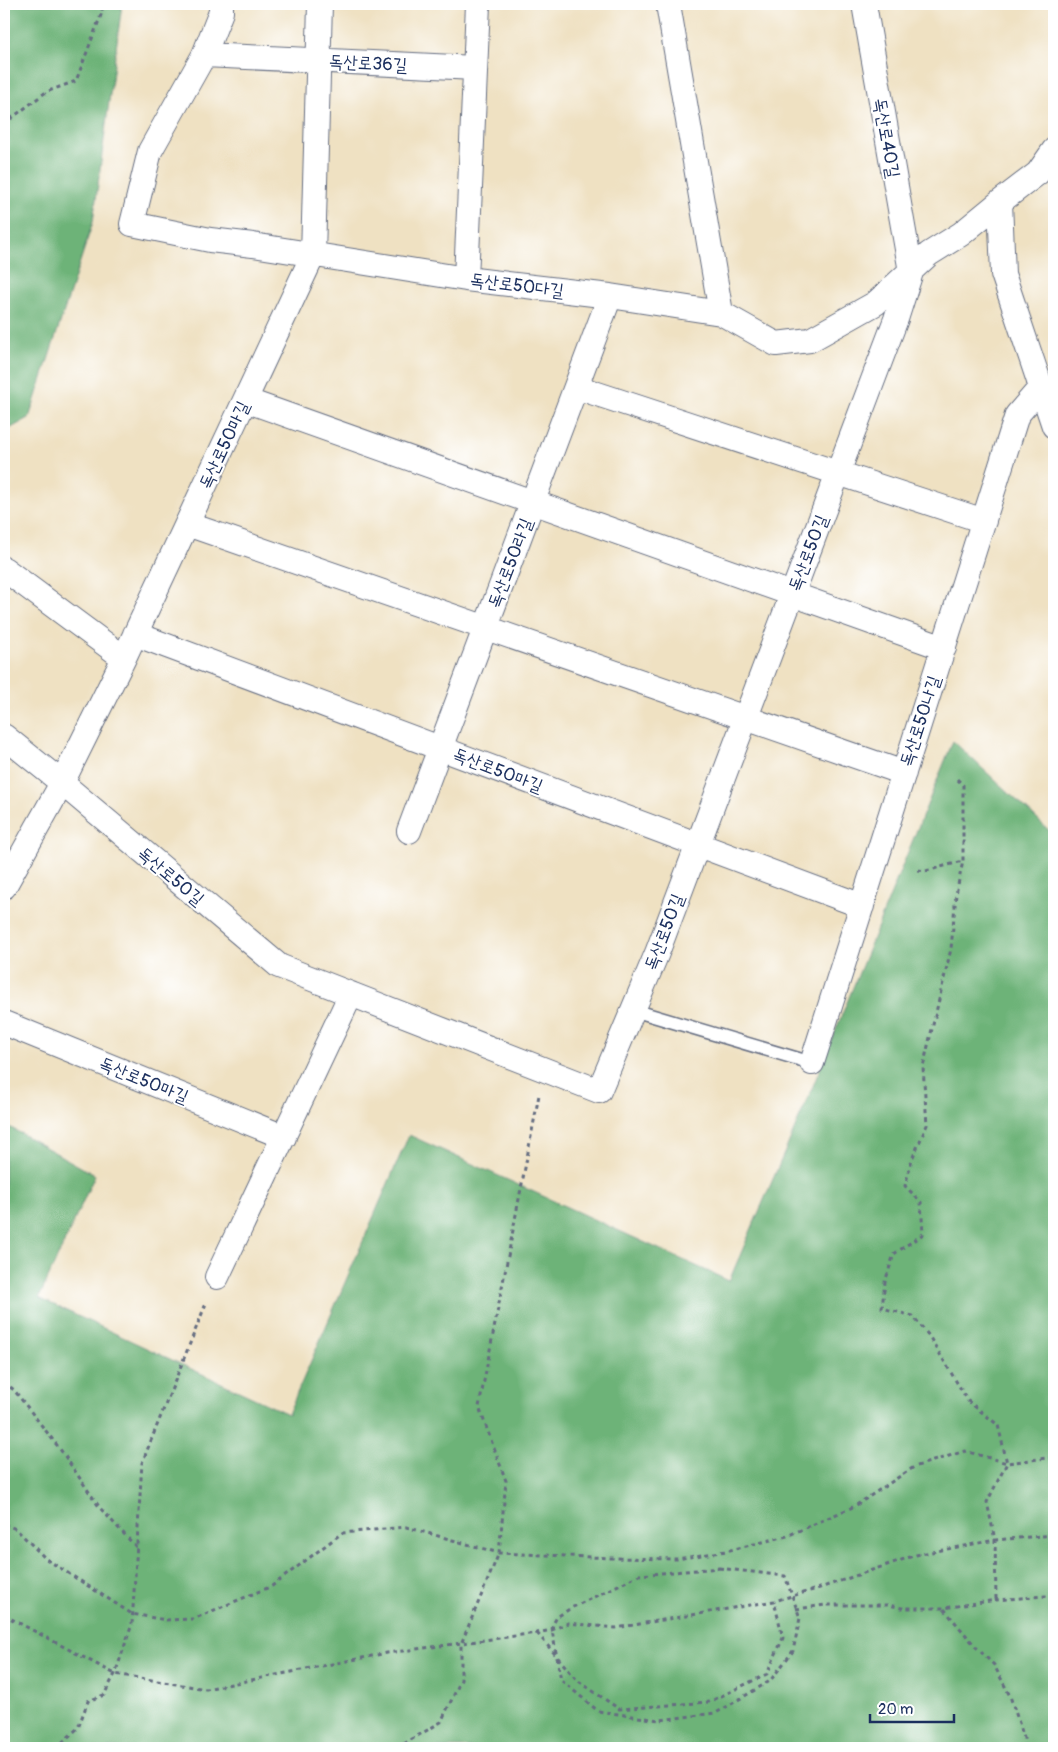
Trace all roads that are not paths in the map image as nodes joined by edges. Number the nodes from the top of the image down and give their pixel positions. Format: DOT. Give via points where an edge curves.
graph roads {
  1 [pos="221,4"];
  2 [pos="320,4"];
  3 [pos="478,4"];
  4 [pos="668,4"];
  5 [pos="864,4"];
  6 [pos="204,55"];
  7 [pos="319,61"];
  8 [pos="475,68"];
  9 [pos="1054,150"];
  10 [pos="1000,202"];
  11 [pos="313,255"];
  12 [pos="910,272"];
  13 [pos="466,279"];
  14 [pos="610,296"];
  15 [pos="721,314"];
  16 [pos="576,386"];
  17 [pos="1042,386"];
  18 [pos="245,400"];
  19 [pos="1054,426"];
  20 [pos="838,473"];
  21 [pos="533,502"];
  22 [pos="984,521"];
  23 [pos="187,524"];
  24 [pos="4,568"];
  25 [pos="792,594"];
  26 [pos="485,628"];
  27 [pos="135,634"];
  28 [pos="944,648"];
  29 [pos="124,658"];
  30 [pos="746,719"];
  31 [pos="4,736"];
  32 [pos="440,748"];
  33 [pos="904,774"];
  34 [pos="62,784"];
  35 [pos="409,831"];
  36 [pos="698,845"];
  37 [pos="4,885"];
  38 [pos="862,906"];
  39 [pos="351,994"];
  40 [pos="633,1010"];
  41 [pos="4,1023"];
  42 [pos="812,1063"];
  43 [pos="284,1137"];
  44 [pos="217,1277"];
  1 -- 6 [label="street, 독산로50다길" via="221,12"];
  2 -- 7 [label="street, 독산로36길"];
  3 -- 8 [label="street"];
  4 -- 15 [label="street"];
  5 -- 12 [label="street, 독산로40길"];
  6 -- 7 [label="street"];
  6 -- 11 [label="street, 독산로50다길" via="150,151 132,224 210,240"];
  7 -- 8 [label="street, 독산로36길"];
  7 -- 11 [label="street"];
  8 -- 13 [label="street"];
  9 -- 10 [label="street, 독산로50길" via="1038,173"];
  10 -- 12 [label="street, 독산로50길" via="961,234 929,254"];
  10 -- 17 [label="street" via="1002,274"];
  11 -- 13 [label="street, 독산로50다길"];
  11 -- 18 [label="street, 독산로50마길"];
  12 -- 15 [label="street, 독산로50다길" via="876,303 810,340 776,344"];
  12 -- 20 [label="street, 독산로50길" via="896,319"];
  13 -- 14 [label="street, 독산로50다길"];
  14 -- 15 [label="street, 독산로50다길"];
  14 -- 16 [label="street, 독산로50라길"];
  16 -- 20 [label="street"];
  16 -- 21 [label="street, 독산로50라길"];
  17 -- 19 [label="street"];
  17 -- 22 [label="street, 독산로50나길" via="1017,415"];
  18 -- 21 [label="street"];
  18 -- 23 [label="street, 독산로50마길"];
  20 -- 22 [label="street"];
  20 -- 25 [label="street, 독산로50길"];
  21 -- 25 [label="street"];
  21 -- 26 [label="street, 독산로50라길"];
  22 -- 28 [label="street, 독산로50나길"];
  23 -- 26 [label="street"];
  23 -- 27 [label="street, 독산로50마길"];
  24 -- 29 [label="street"];
  25 -- 28 [label="street"];
  25 -- 30 [label="street, 독산로50길"];
  26 -- 30 [label="street"];
  26 -- 32 [label="street, 독산로50라길"];
  27 -- 29 [label="street, 독산로50마길"];
  27 -- 32 [label="street, 독산로50마길"];
  28 -- 33 [label="street, 독산로50나길"];
  29 -- 34 [label="street, 독산로50마길"];
  30 -- 33 [label="street"];
  30 -- 36 [label="street, 독산로50길"];
  31 -- 34 [label="street, 독산로50길"];
  32 -- 35 [label="street, 독산로50라길"];
  32 -- 36 [label="street, 독산로50마길"];
  33 -- 38 [label="street, 독산로50나길"];
  34 -- 37 [label="street, 독산로50마길"];
  34 -- 39 [label="street, 독산로50길" via="280,966"];
  36 -- 38 [label="street, 독산로50마길"];
  36 -- 40 [label="street, 독산로50길"];
  38 -- 42 [label="street, 독산로50나길"];
  39 -- 40 [label="street, 독산로50길" via="599,1091"];
  39 -- 43 [label="street"];
  40 -- 42 [label="lane"];
  41 -- 43 [label="street, 독산로50마길"];
  43 -- 44 [label="street"];
}
